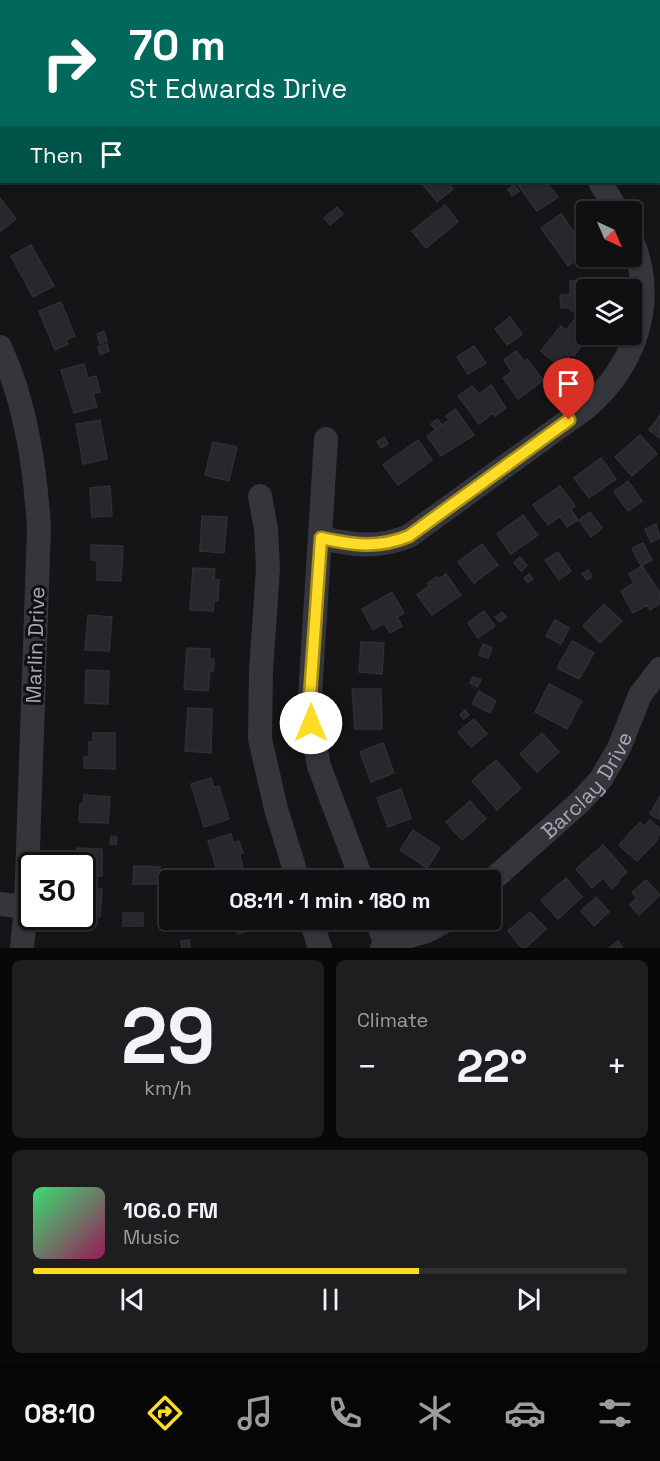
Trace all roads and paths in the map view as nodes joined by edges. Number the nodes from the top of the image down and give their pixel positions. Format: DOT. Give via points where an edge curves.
graph roads {
  1 [pos="601,183"];
  2 [pos="611,201"];
  3 [pos="639,267"];
  4 [pos="0,347"];
  5 [pos="326,439"];
  6 [pos="260,496"];
  7 [pos="321,538"];
  8 [pos="660,669"];
  9 [pos="28,852"];
  10 [pos="295,870"];
  11 [pos="358,870"];
  12 [pos="501,872"];
  13 [pos="0,904"];
  14 [pos="18,906"];
  15 [pos="24,930"];
  16 [pos="314,930"];
  17 [pos="380,930"];
  18 [pos="427,930"];
  19 [pos="385,947"];
  20 [pos="22,948"];
  21 [pos="320,948"];
  1 -- 2 [label="street"];
  3 -- 7 [label="street" via="641,314 630,354 603,393 587,407 409,536 381,545"];
  4 -- 9 [label="street, Marlin Drive" via="28,434 39,528"];
  5 -- 7 [label="street"];
  6 -- 10 [label="street" via="268,569 260,739"];
  7 -- 11 [label="street" via="311,723 319,766"];
  8 -- 12 [label="street, Barclay Drive" via="640,695 619,748 601,779"];
  13 -- 14 [label="street"];
  15 -- 20 [label="street, Marlin Drive"];
  16 -- 21 [label="street"];
  17 -- 19 [label="street"];
  18 -- 19 [label="street"];
}
